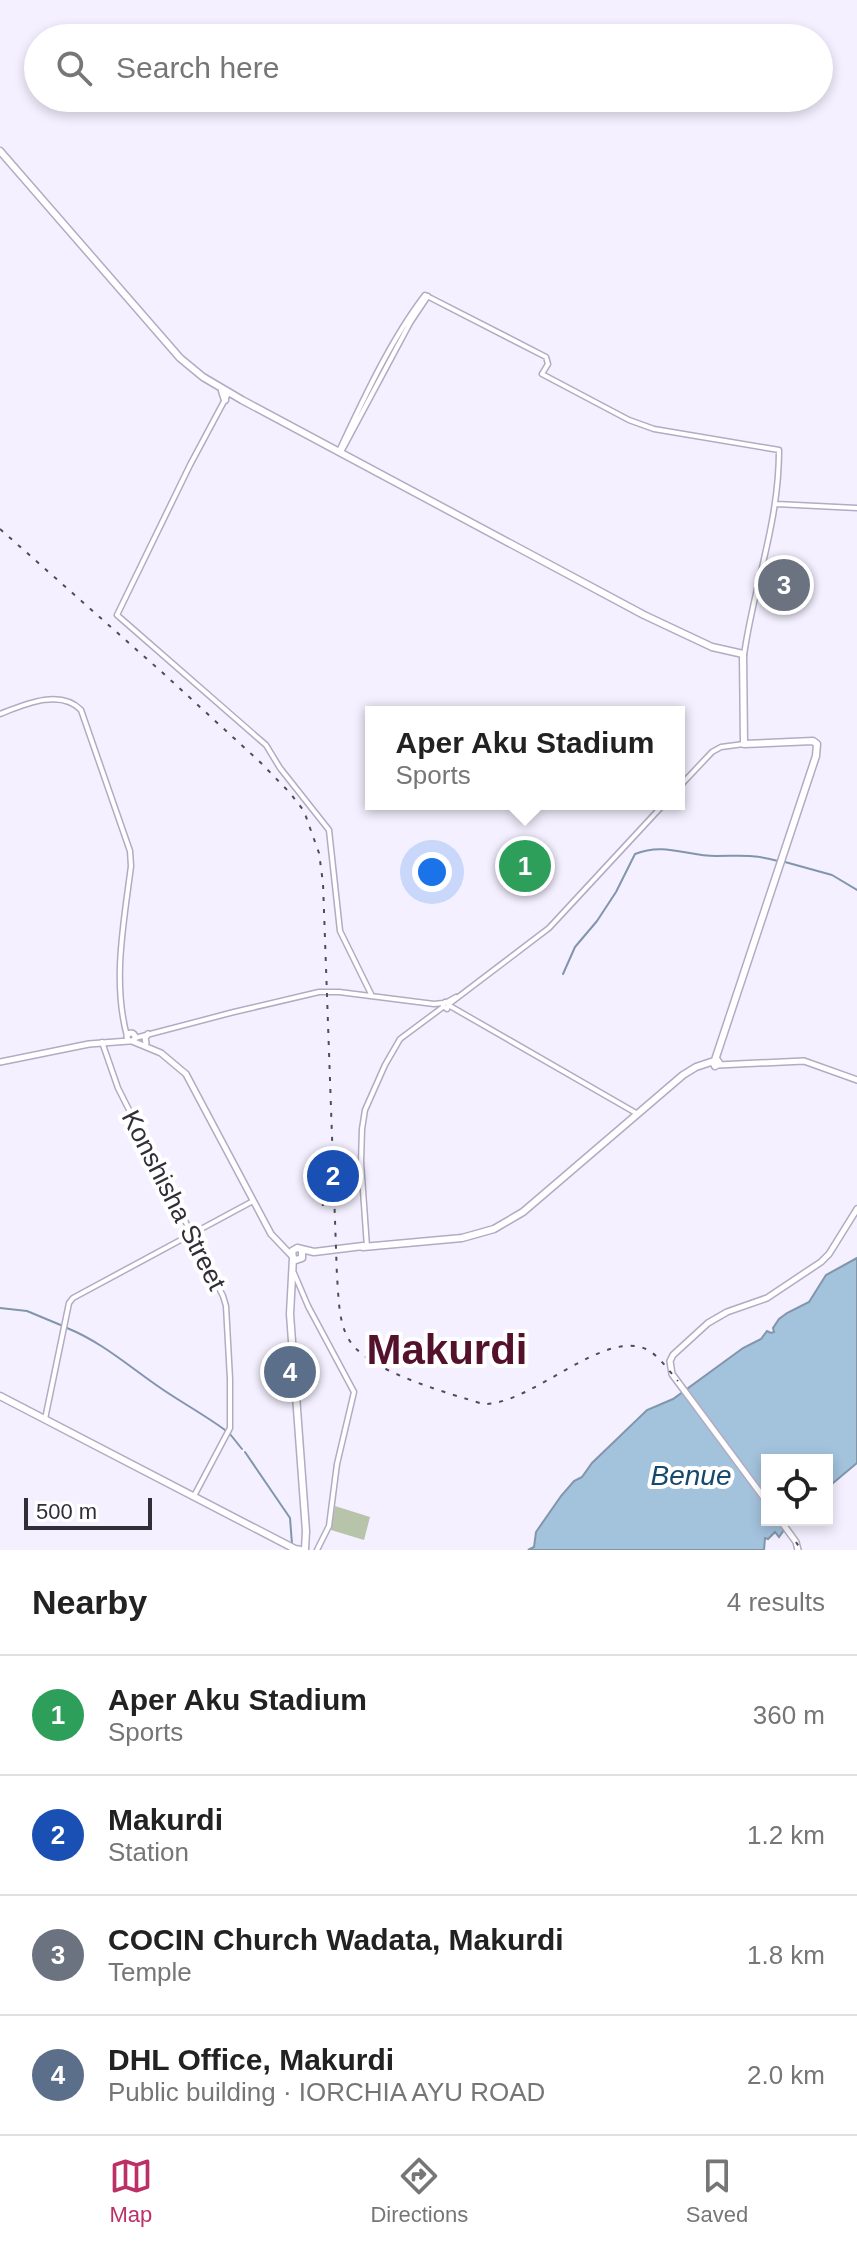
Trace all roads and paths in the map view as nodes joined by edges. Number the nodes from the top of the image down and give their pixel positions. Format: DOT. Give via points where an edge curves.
graph roads {
  1 [pos="0,153"];
  2 [pos="226,394"];
  3 [pos="341,451"];
  4 [pos="776,507"];
  5 [pos="857,508"];
  6 [pos="744,656"];
  7 [pos="0,714"];
  8 [pos="744,741"];
  9 [pos="685,780"];
  10 [pos="657,810"];
  11 [pos="372,996"];
  12 [pos="433,1004"];
  13 [pos="446,1006"];
  14 [pos="434,1013"];
  15 [pos="147,1034"];
  16 [pos="131,1037"];
  17 [pos="102,1042"];
  18 [pos="146,1043"];
  19 [pos="0,1061"];
  20 [pos="716,1062"];
  21 [pos="857,1080"];
  22 [pos="638,1114"];
  23 [pos="362,1164"];
  24 [pos="254,1200"];
  25 [pos="857,1209"];
  26 [pos="193,1233"];
  27 [pos="367,1246"];
  28 [pos="284,1250"];
  29 [pos="296,1259"];
  30 [pos="0,1396"];
  31 [pos="45,1419"];
  32 [pos="761,1494"];
  33 [pos="194,1496"];
  34 [pos="784,1526"];
  35 [pos="303,1550"];
  36 [pos="317,1550"];
  37 [pos="798,1550"];
  1 -- 2 [label="main road" via="172,353"];
  2 -- 3 [label="main road"];
  2 -- 11 [label="street" via="117,615 266,745 325,823 340,931"];
  3 -- 4 [label="street" via="426,296 546,357 542,374 629,420 779,450"];
  3 -- 6 [label="main road" via="654,623 713,650"];
  4 -- 5 [label="street"];
  4 -- 6 [label="street"];
  6 -- 8 [label="main road"];
  7 -- 16 [label="street" via="46,700 81,710 130,851 119,969 124,1025"];
  8 -- 9 [label="street" via="717,749"];
  8 -- 20 [label="main road" via="815,739 820,744"];
  10 -- 13 [label="street" via="545,932"];
  11 -- 12 [label="street"];
  11 -- 15 [label="street" via="314,993"];
  12 -- 13 [label="street"];
  12 -- 14 [label="street"];
  13 -- 14 [label="street"];
  13 -- 22 [label="street"];
  13 -- 23 [label="street" via="405,1038 393,1055 367,1110"];
  14 -- 23 [label="street" via="400,1039 385,1065 364,1113"];
  15 -- 16 [label="street"];
  15 -- 18 [label="main road"];
  16 -- 17 [label="main road"];
  16 -- 18 [label="main road"];
  16 -- 19 [label="main road"];
  16 -- 24 [label="main road" via="186,1074"];
  17 -- 19 [label="main road"];
  17 -- 26 [label="street, Konshisha Street" via="118,1088"];
  18 -- 24 [label="main road" via="190,1075"];
  20 -- 21 [label="main road" via="804,1061"];
  20 -- 22 [label="main road" via="683,1075"];
  22 -- 27 [label="main road" via="523,1212 494,1229 468,1237"];
  23 -- 27 [label="street"];
  24 -- 26 [label="street"];
  24 -- 28 [label="main road"];
  24 -- 29 [label="main road" via="276,1238"];
  25 -- 32 [label="main road" via="821,1262 767,1298 717,1317 670,1361 672,1374"];
  26 -- 31 [label="street" via="70,1300"];
  26 -- 33 [label="street, Konshisha Street" via="226,1306 231,1424"];
  27 -- 29 [label="main road"];
  28 -- 29 [label="main road"];
  29 -- 35 [label="main road" via="290,1314"];
  29 -- 36 [label="street" via="308,1306 354,1392 330,1523"];
  30 -- 31 [label="main road"];
  31 -- 33 [label="main road"];
  33 -- 35 [label="main road"];
  34 -- 37 [label="main road"];
}
